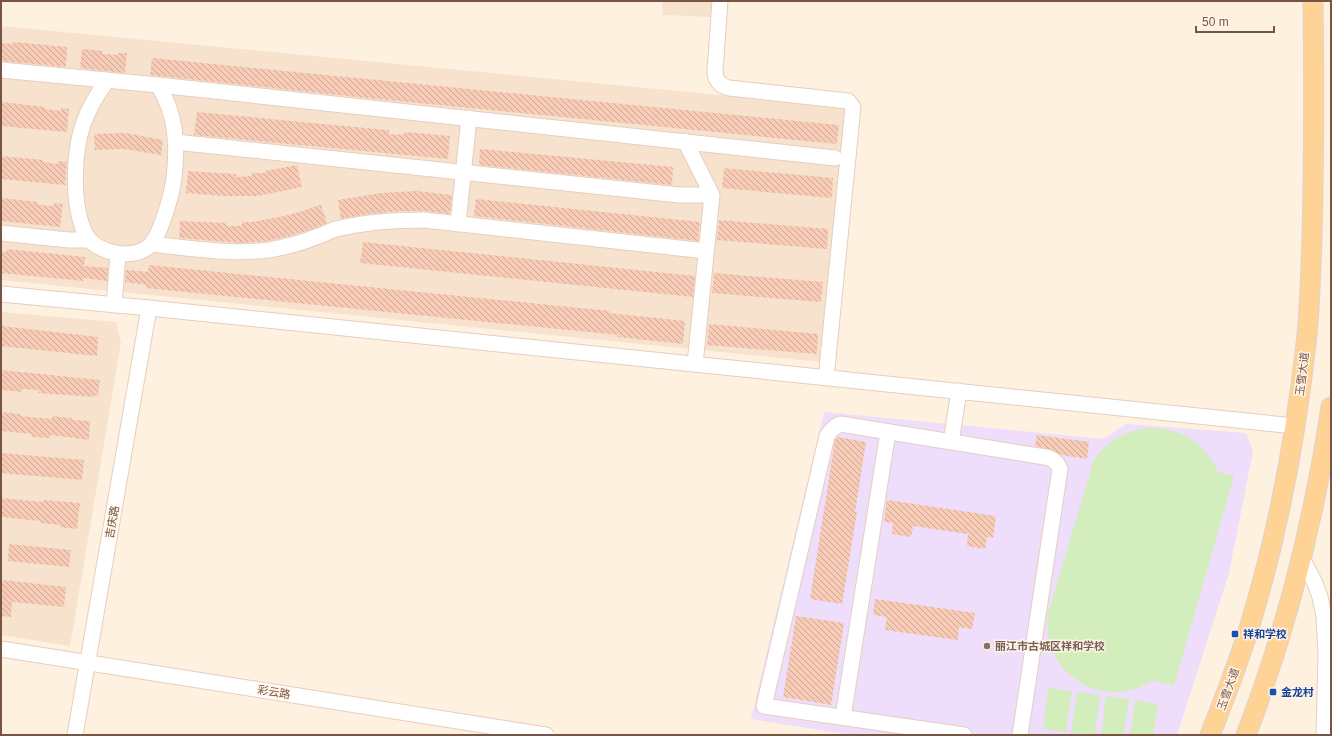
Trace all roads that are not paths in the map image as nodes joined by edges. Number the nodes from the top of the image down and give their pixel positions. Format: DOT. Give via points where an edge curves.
graph roads {
  1 [pos="720,1"];
  2 [pos="1313,1"];
  3 [pos="1,70"];
  4 [pos="107,80"];
  5 [pos="158,85"];
  6 [pos="469,118"];
  7 [pos="175,142"];
  8 [pos="685,142"];
  9 [pos="835,158"];
  10 [pos="463,172"];
  11 [pos="712,195"];
  12 [pos="458,224"];
  13 [pos="1,233"];
  14 [pos="90,240"];
  15 [pos="151,244"];
  16 [pos="706,251"];
  17 [pos="118,254"];
  18 [pos="1,294"];
  19 [pos="114,305"];
  20 [pos="149,308"];
  21 [pos="695,364"];
  22 [pos="826,378"];
  23 [pos="959,391"];
  24 [pos="1331,407"];
  25 [pos="1295,426"];
  26 [pos="888,432"];
  27 [pos="951,442"];
  28 [pos="1302,558"];
  29 [pos="1,649"];
  30 [pos="87,662"];
  31 [pos="1328,691"];
  32 [pos="843,718"];
  33 [pos="908,731"];
  34 [pos="75,735"];
  35 [pos="546,735"];
  36 [pos="964,735"];
  37 [pos="1020,735"];
  38 [pos="1210,735"];
  39 [pos="1246,735"];
  40 [pos="1324,735"];
  1 -- 22 [label="street" via="715,71 719,83 729,88 848,101 853,107"];
  2 -- 25 [label="main road, 玉雪大道" via="1314,156 1311,264 1307,333"];
  3 -- 4 [label="street"];
  4 -- 5 [label="street"];
  4 -- 14 [label="street" via="86,117 77,146 75,174 78,204 85,234"];
  5 -- 6 [label="street"];
  5 -- 7 [label="street" via="171,112"];
  6 -- 8 [label="street"];
  6 -- 10 [label="street"];
  7 -- 10 [label="street"];
  7 -- 15 [label="street" via="175,166 170,196"];
  8 -- 9 [label="street"];
  8 -- 11 [label="street"];
  10 -- 11 [label="street" via="679,195"];
  10 -- 12 [label="street"];
  11 -- 16 [label="street"];
  12 -- 15 [label="street" via="412,220 371,222 334,230 284,247 252,251 221,251"];
  12 -- 16 [label="street"];
  13 -- 14 [label="street"];
  14 -- 17 [label="street" via="103,249"];
  15 -- 17 [label="street" via="132,253"];
  16 -- 21 [label="street"];
  17 -- 19 [label="street"];
  18 -- 19 [label="street"];
  19 -- 20 [label="street"];
  20 -- 21 [label="street"];
  20 -- 30 [label="street, 吉庆路"];
  21 -- 22 [label="street"];
  22 -- 23 [label="street"];
  23 -- 25 [label="street"];
  23 -- 27 [label="street"];
  24 -- 28 [label="main road" via="1322,465"];
  25 -- 38 [label="main road, 玉雪大道" via="1261,586 1241,653"];
  26 -- 27 [label="street"];
  26 -- 32 [label="street"];
  26 -- 32 [label="street" via="840,424 827,436 764,706"];
  27 -- 37 [label="street" via="1049,458 1056,462 1060,470"];
  28 -- 31 [label="street" via="1315,583 1322,606"];
  28 -- 39 [label="main road" via="1276,651"];
  29 -- 30 [label="street, 彩云路"];
  30 -- 34 [label="street, 吉庆路"];
  30 -- 35 [label="street, 彩云路"];
  31 -- 40 [label="street"];
  32 -- 33 [label="street"];
  33 -- 36 [label="street"];
}
